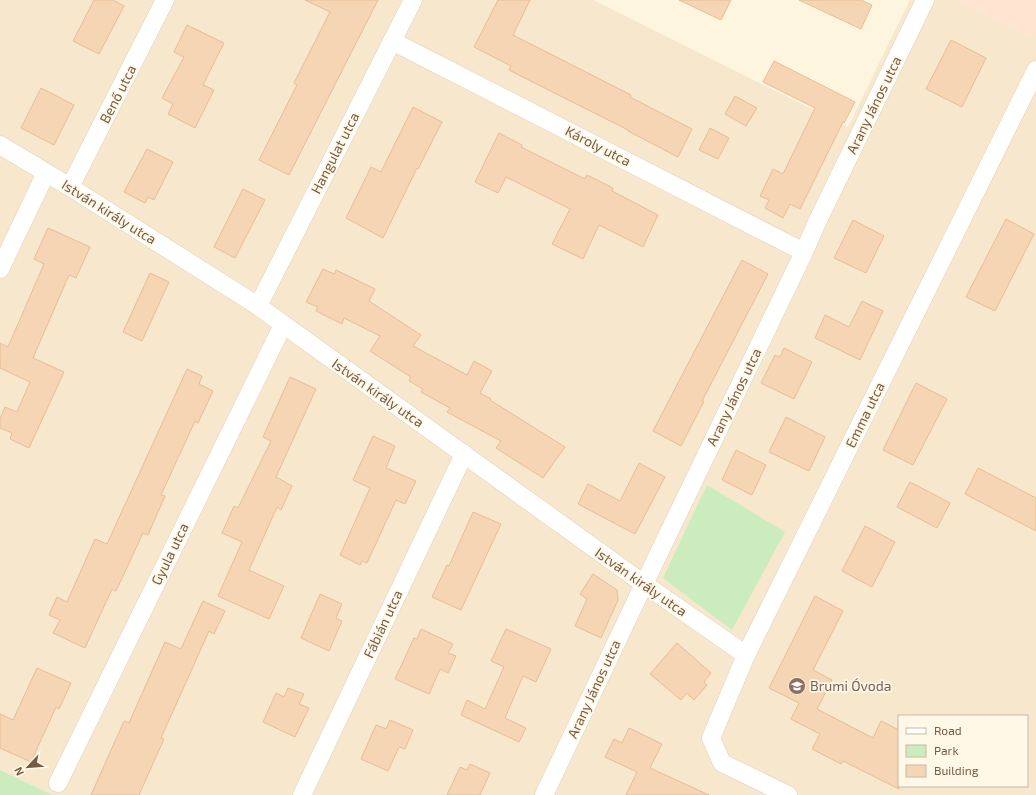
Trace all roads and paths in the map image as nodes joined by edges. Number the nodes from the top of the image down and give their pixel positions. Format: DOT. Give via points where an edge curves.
graph roads {
  1 [pos="165,0"];
  2 [pos="413,0"];
  3 [pos="925,0"];
  4 [pos="392,41"];
  5 [pos="1036,70"];
  6 [pos="0,145"];
  7 [pos="46,173"];
  8 [pos="70,187"];
  9 [pos="804,252"];
  10 [pos="0,269"];
  11 [pos="258,306"];
  12 [pos="283,325"];
  13 [pos="464,454"];
  14 [pos="644,584"];
  15 [pos="746,655"];
  16 [pos="58,783"];
  17 [pos="302,795"];
  18 [pos="544,795"];
  19 [pos="788,795"];
  1 -- 8 [label="street, Benő utca"];
  2 -- 4 [label="street, Hangulat utca"];
  3 -- 9 [label="street, Arany János utca"];
  4 -- 9 [label="street, Károly utca"];
  4 -- 11 [label="street, Hangulat utca"];
  5 -- 15 [label="street, Emma utca"];
  6 -- 7 [label="street, István király utca"];
  7 -- 8 [label="street, István király utca"];
  7 -- 10 [label="street"];
  8 -- 11 [label="street, István király utca"];
  9 -- 14 [label="street, Arany János utca"];
  11 -- 12 [label="street, István király utca"];
  12 -- 13 [label="street, István király utca"];
  12 -- 16 [label="street, Gyula utca"];
  13 -- 14 [label="street, István király utca"];
  13 -- 17 [label="street, Fábián utca"];
  14 -- 15 [label="street, István király utca"];
  14 -- 18 [label="street, Arany János utca"];
  15 -- 19 [label="street, Emma utca" via="710,738 722,763"];
}
